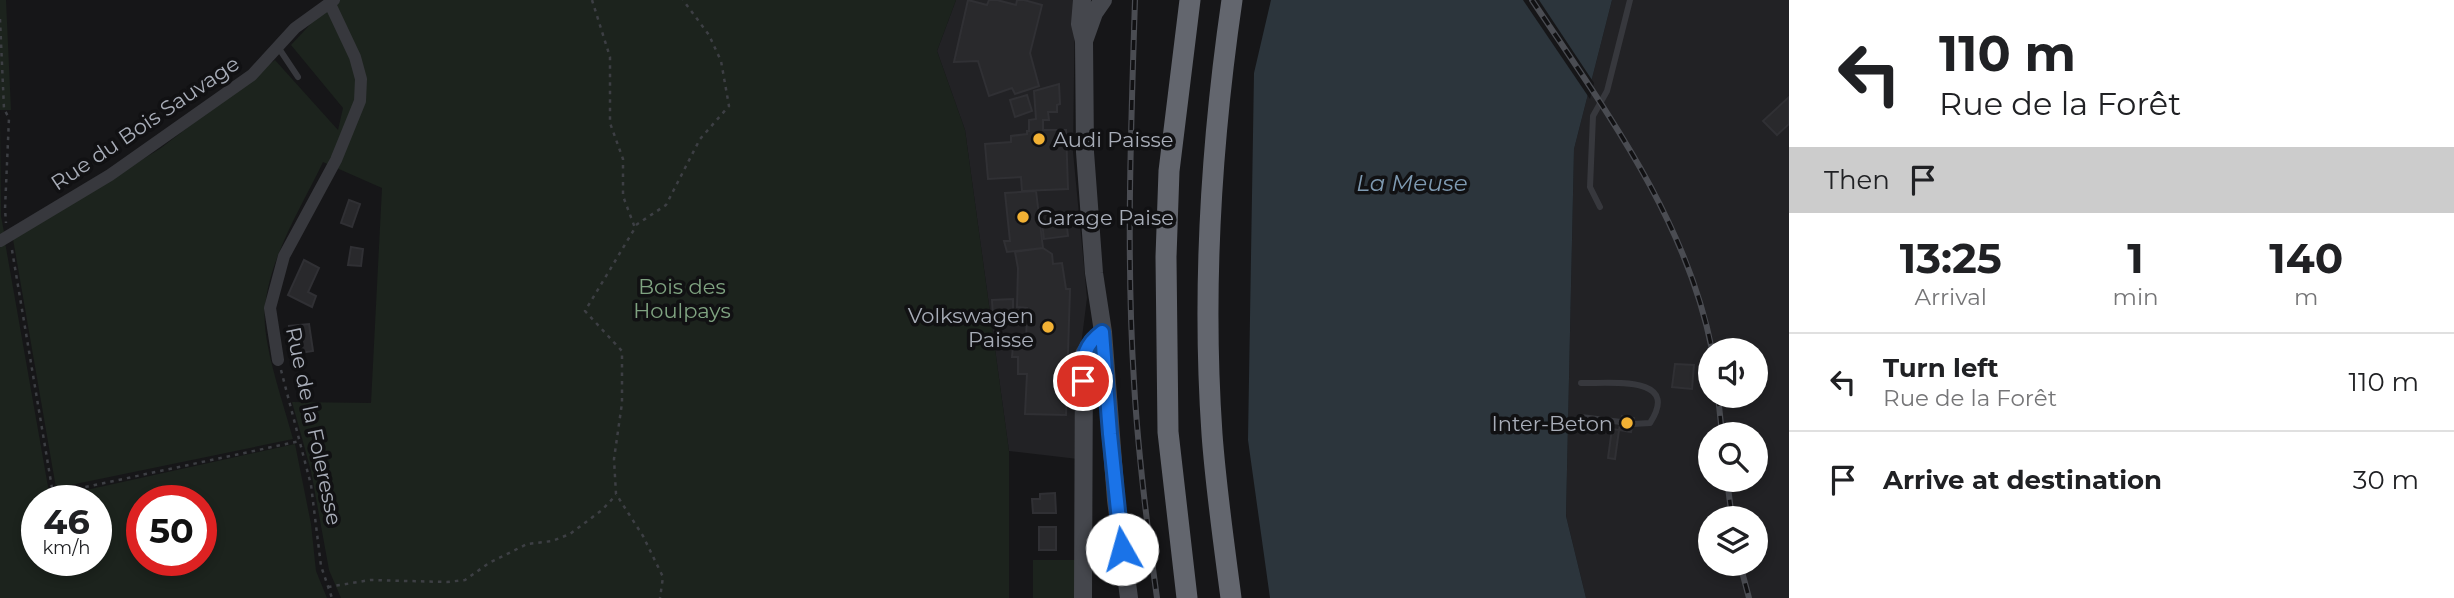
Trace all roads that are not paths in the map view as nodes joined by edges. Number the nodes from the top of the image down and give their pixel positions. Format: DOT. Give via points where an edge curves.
graph roads {
  1 [pos="1082,0"];
  2 [pos="1103,0"];
  3 [pos="1190,0"];
  4 [pos="1232,0"];
  5 [pos="1630,0"];
  6 [pos="332,2"];
  7 [pos="1084,41"];
  8 [pos="278,47"];
  9 [pos="298,77"];
  10 [pos="1600,207"];
  11 [pos="5,237"];
  12 [pos="1102,332"];
  13 [pos="278,360"];
  14 [pos="1581,383"];
  15 [pos="1581,416"];
  16 [pos="1621,422"];
  17 [pos="1633,424"];
  18 [pos="1083,598"];
  19 [pos="1129,598"];
  20 [pos="1187,598"];
  21 [pos="1231,598"];
  1 -- 7 [label="main road"];
  2 -- 7 [label="main road"];
  3 -- 20 [label="highway" via="1169,171 1166,257 1168,432"];
  4 -- 21 [label="highway" via="1213,161 1209,261 1212,434"];
  5 -- 10 [label="lane" via="1607,91 1593,116 1590,187"];
  6 -- 8 [label="street, Rue du Bois Sauvage" via="295,28"];
  6 -- 13 [label="street, Rue de la Foleresse" via="355,57 360,101 336,160 284,256 270,308"];
  7 -- 12 [label="main road" via="1085,152"];
  8 -- 9 [label="lane"];
  8 -- 11 [label="street, Rue du Bois Sauvage" via="252,75 110,175"];
  12 -- 18 [label="main road" via="1084,354"];
  12 -- 19 [label="main road"];
  14 -- 17 [label="lane" via="1644,384 1653,390 1658,411 1650,423"];
  15 -- 16 [label="lane"];
}
